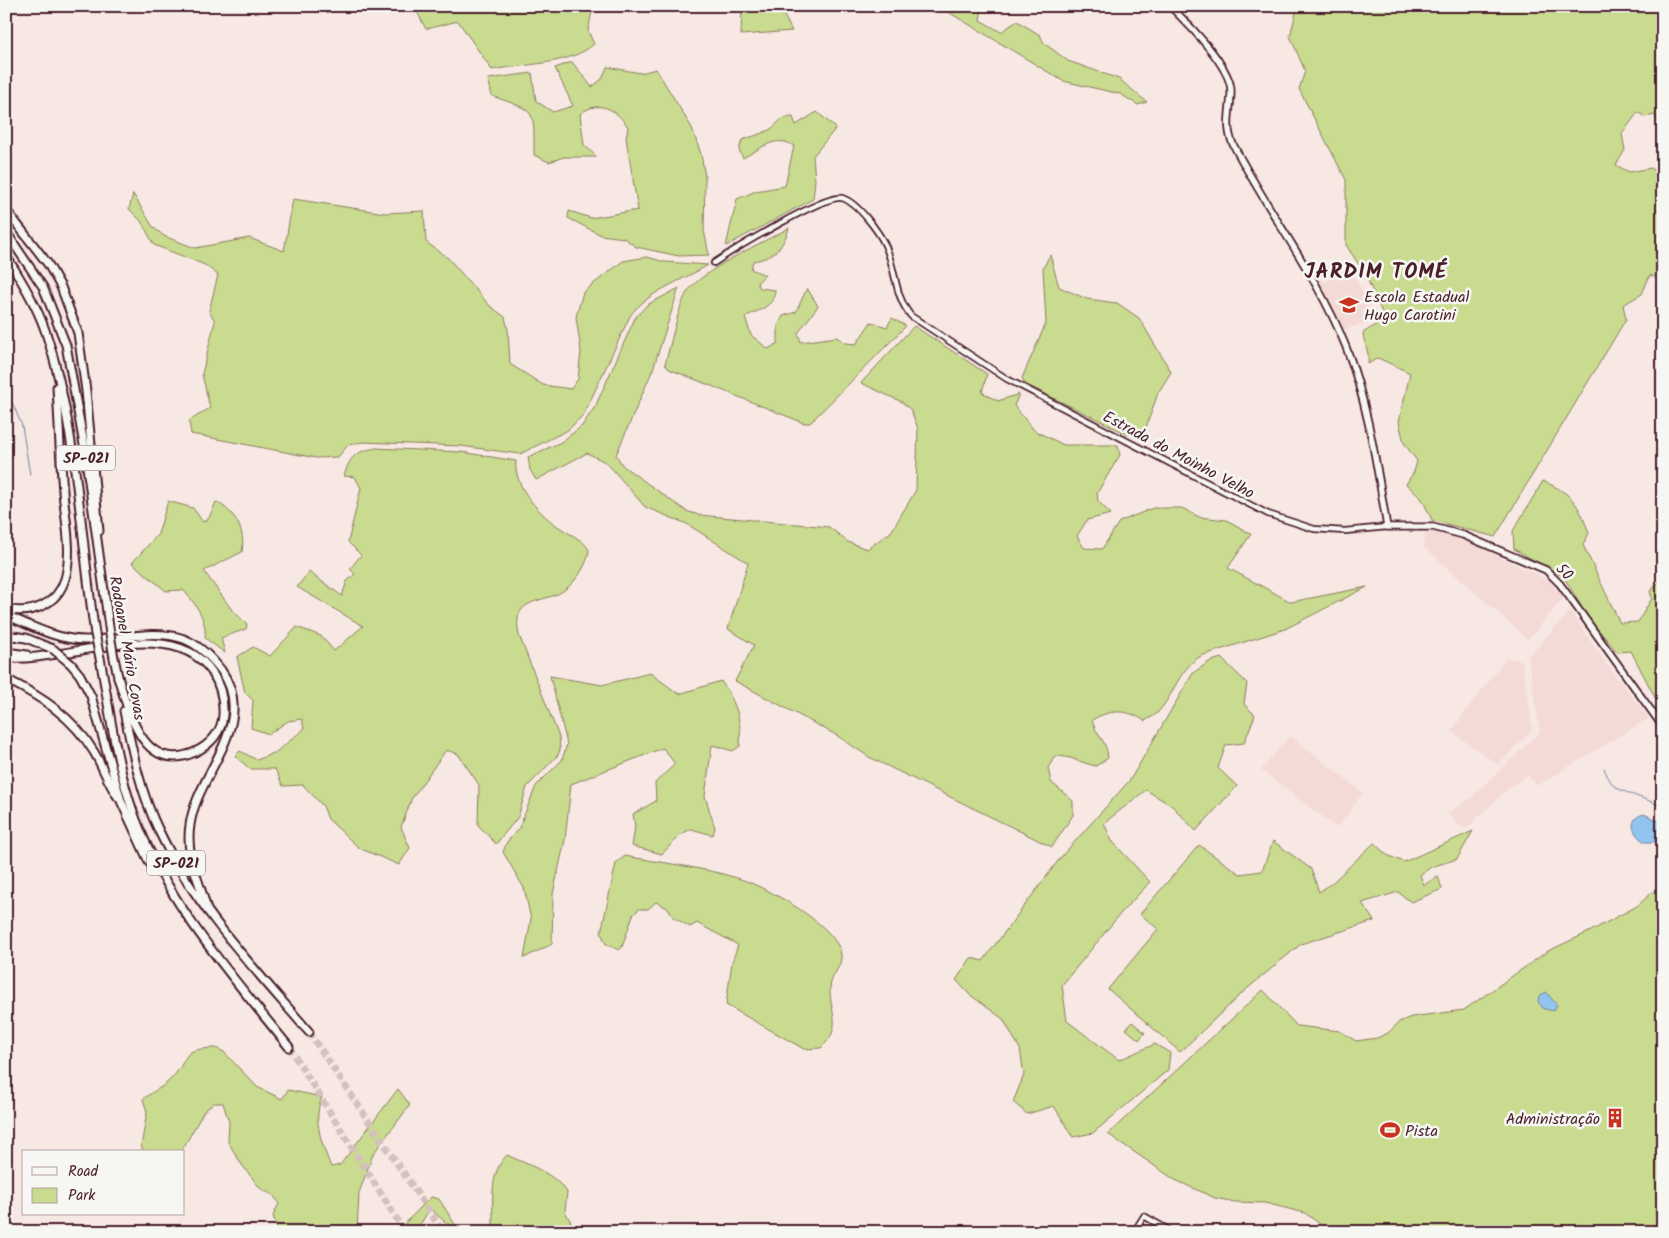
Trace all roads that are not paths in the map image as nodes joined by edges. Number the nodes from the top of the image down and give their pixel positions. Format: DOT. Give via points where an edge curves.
graph roads {
  1 [pos="1170,6"];
  2 [pos="6,210"];
  3 [pos="6,232"];
  4 [pos="6,256"];
  5 [pos="714,263"];
  6 [pos="56,364"];
  7 [pos="1387,527"];
  8 [pos="102,576"];
  9 [pos="6,609"];
  10 [pos="6,615"];
  11 [pos="6,635"];
  12 [pos="6,652"];
  13 [pos="51,652"];
  14 [pos="6,658"];
  15 [pos="118,677"];
  16 [pos="6,679"];
  17 [pos="1663,727"];
  18 [pos="121,801"];
  19 [pos="161,874"];
  20 [pos="206,910"];
  21 [pos="309,1032"];
  22 [pos="289,1047"];
  23 [pos="1134,1232"];
  24 [pos="1172,1232"];
  1 -- 7 [label="main road" via="1207,47 1230,80 1228,130 1233,144 1271,214 1311,276 1345,346 1363,408"];
  2 -- 8 [label="highway" via="48,264 71,309 82,356"];
  3 -- 8 [label="highway, Rodoanel Mário Covas / SP-021" via="43,287 66,345"];
  4 -- 6 [label="highway, Rodoanel Mário Covas / SP-021" via="34,303"];
  5 -- 7 [label="street, Estrada do Moinho Velho" via="812,207 829,199 842,198 857,208 880,236 897,289 915,320 1007,379 1276,517 1302,527 1328,531"];
  6 -- 9 [label="highway" via="67,571 60,590 46,605 31,610"];
  6 -- 19 [label="highway, Rodoanel Mário Covas / SP-021, bridge" via="95,634 123,778 135,817"];
  7 -- 17 [label="main road, 50" via="1433,527 1454,532 1546,570 1560,584"];
  8 -- 15 [label="highway, Rodoanel Mário Covas / SP-021, bridge"];
  10 -- 20 [label="highway" via="76,640 145,634 174,636 202,649 223,673 232,692 232,726 195,802 190,828 190,856"];
  11 -- 13 [label="highway" via="26,638"];
  12 -- 13 [label="highway"];
  13 -- 14 [label="highway"];
  13 -- 15 [label="highway" via="149,642 183,648 206,664 217,680 223,705 218,733 193,753 174,756 159,752 138,734"];
  13 -- 18 [label="highway, bridge" via="70,664 91,696"];
  15 -- 20 [label="highway, Rodoanel Mário Covas / SP-021" via="135,763 150,809 178,866"];
  16 -- 18 [label="highway" via="70,720 92,749"];
  18 -- 19 [label="highway" via="149,862"];
  19 -- 22 [label="highway, Rodoanel Mário Covas / SP-021" via="197,930"];
  20 -- 21 [label="highway, Rodoanel Mário Covas / SP-021"];
  23 -- 24 [label="street" via="1144,1216"];
}
